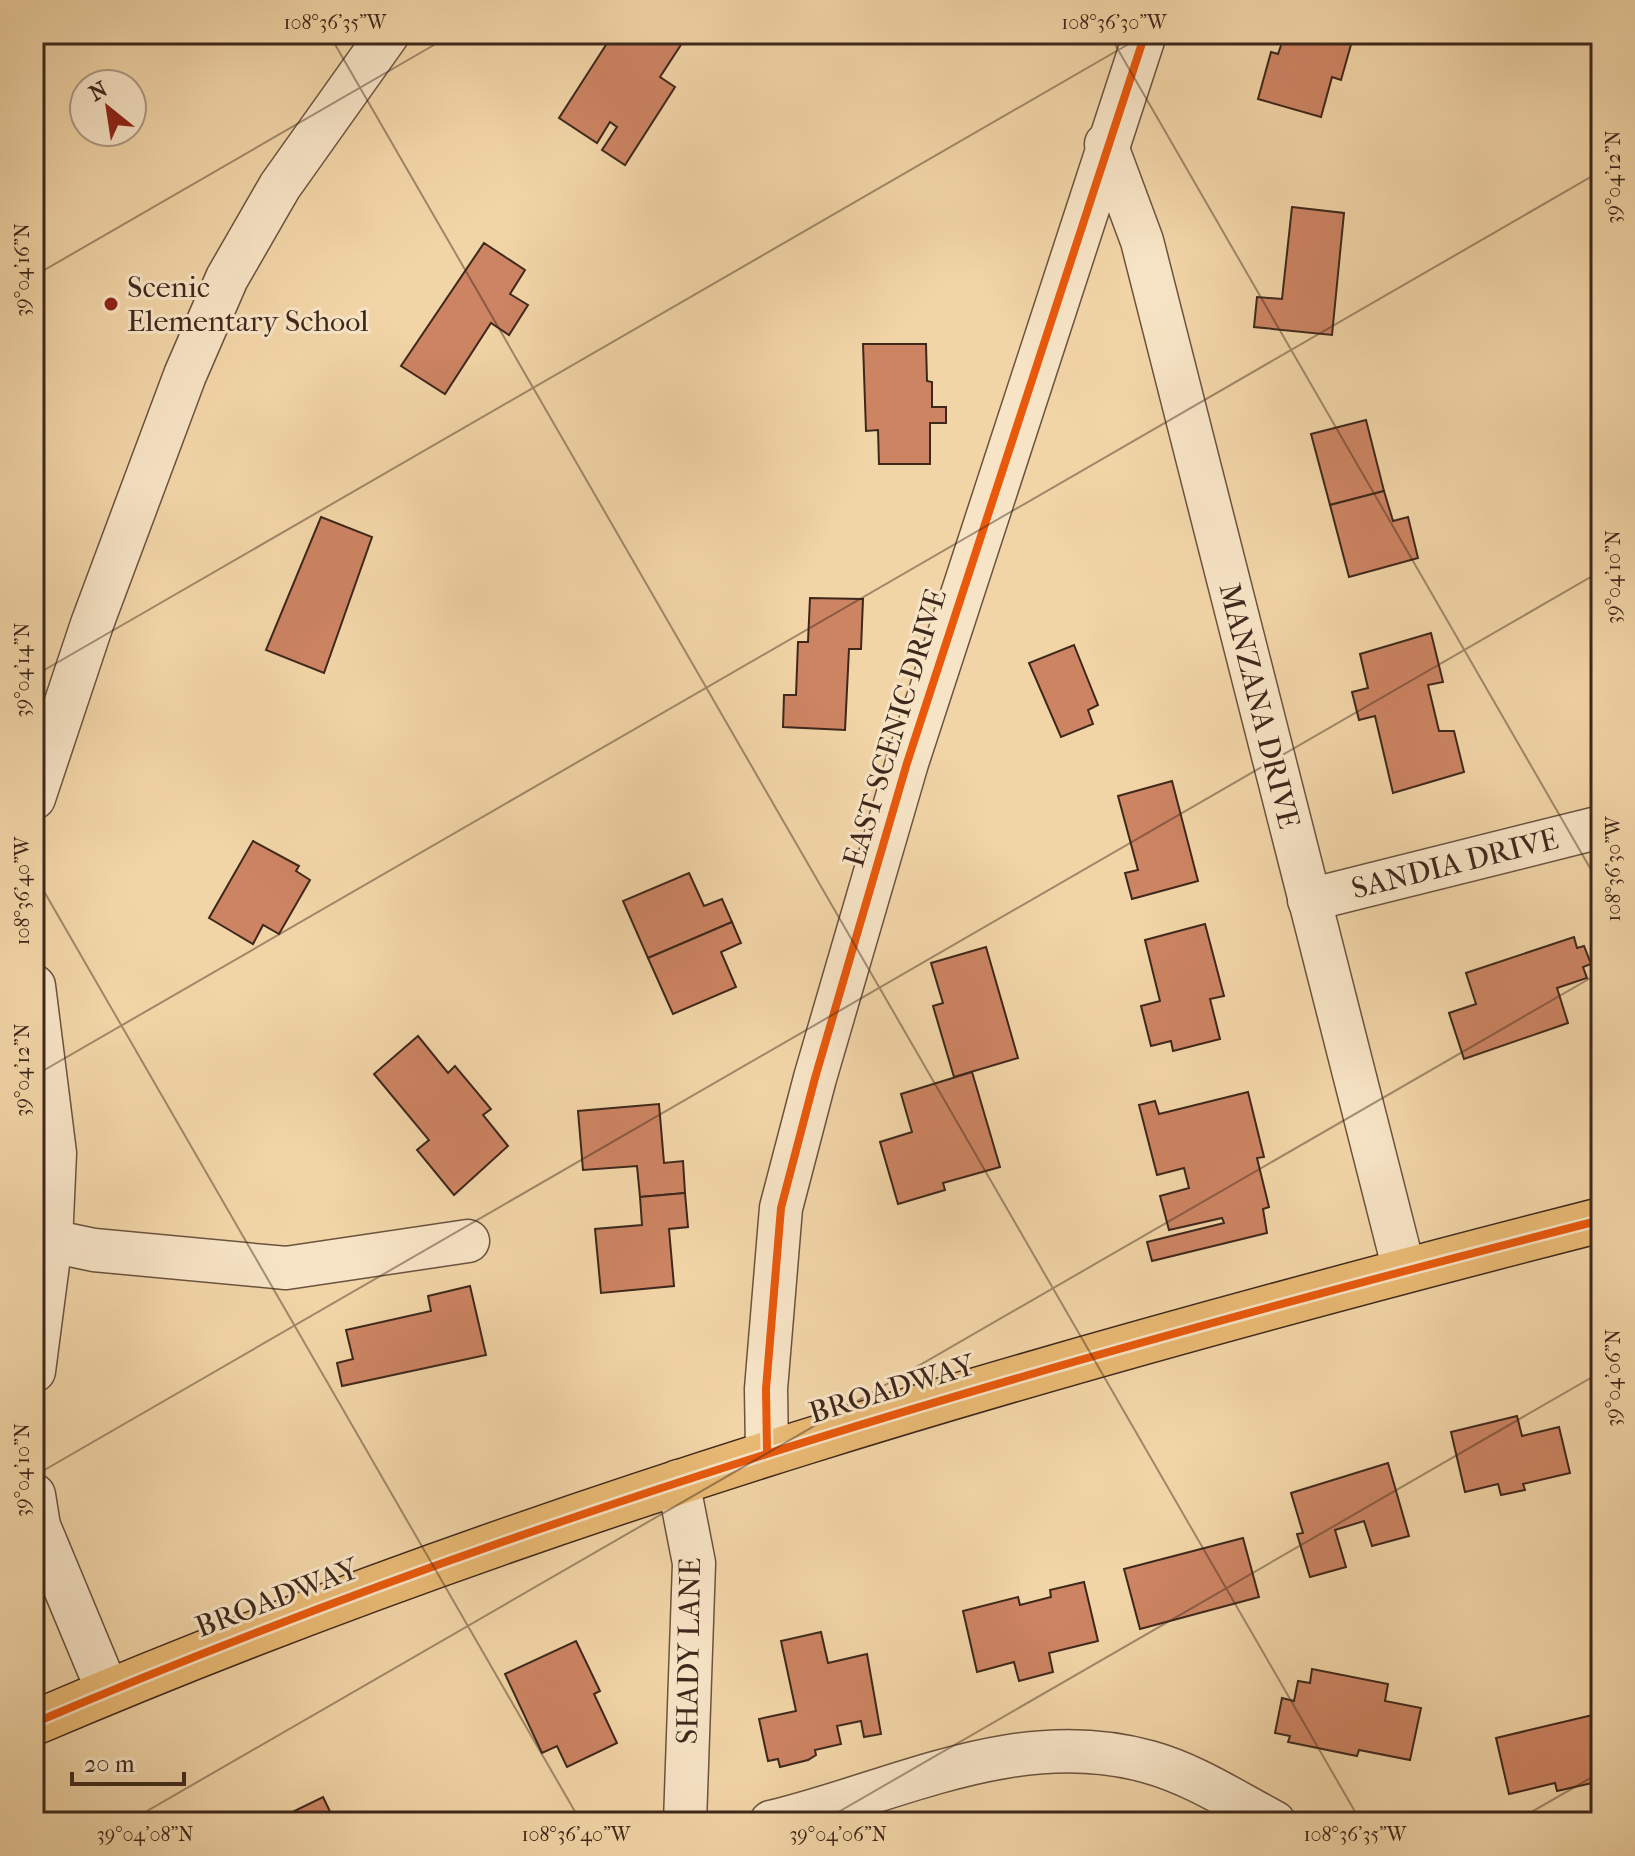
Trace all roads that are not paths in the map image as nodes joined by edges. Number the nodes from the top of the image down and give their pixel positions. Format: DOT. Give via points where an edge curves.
graph roads {
  1 [pos="388,34"];
  2 [pos="1145,34"];
  3 [pos="1106,144"];
  4 [pos="34,798"];
  5 [pos="1601,827"];
  6 [pos="1309,900"];
  7 [pos="34,986"];
  8 [pos="1601,1220"];
  9 [pos="51,1241"];
  10 [pos="468,1241"];
  11 [pos="1404,1270"];
  12 [pos="34,1371"];
  13 [pos="767,1451"];
  14 [pos="678,1481"];
  15 [pos="34,1495"];
  16 [pos="108,1692"];
  17 [pos="34,1723"];
  18 [pos="685,1822"];
  19 [pos="771,1822"];
  20 [pos="1274,1822"];
  1 -- 4 [label="street" via="280,186 227,278 92,624"];
  2 -- 3 [label="street, EAST SCENIC DRIVE"];
  3 -- 6 [label="street, MANZANA DRIVE" via="1142,241"];
  3 -- 13 [label="street, EAST SCENIC DRIVE" via="907,763 781,1208 766,1389"];
  5 -- 6 [label="street, SANDIA DRIVE"];
  6 -- 11 [label="street, MANZANA DRIVE"];
  7 -- 9 [label="street" via="55,1153"];
  8 -- 11 [label="main road, BROADWAY"];
  9 -- 10 [label="street" via="94,1250 286,1268"];
  9 -- 12 [label="street"];
  11 -- 13 [label="main road, BROADWAY"];
  13 -- 14 [label="main road, BROADWAY"];
  14 -- 16 [label="main road, BROADWAY" via="458,1555"];
  14 -- 18 [label="street, SHADY LANE" via="694,1563"];
  15 -- 16 [label="street" via="39,1526"];
  16 -- 17 [label="main road, BROADWAY"];
  19 -- 20 [label="street" via="983,1758 1069,1751 1151,1762"];
}
